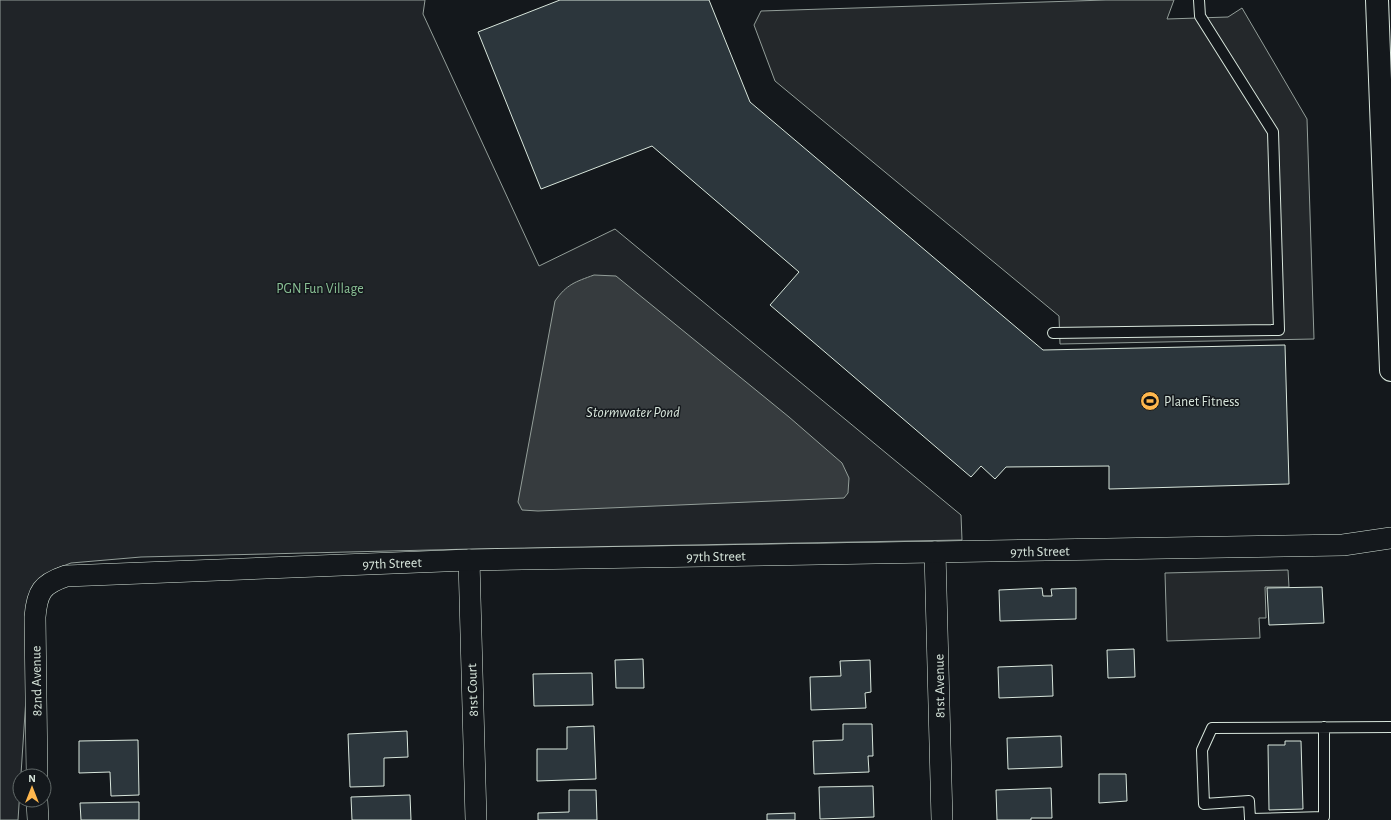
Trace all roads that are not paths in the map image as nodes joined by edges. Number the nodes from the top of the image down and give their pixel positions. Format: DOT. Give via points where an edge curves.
graph roads {
  1 [pos="1199,0"];
  2 [pos="1377,0"];
  3 [pos="1389,244"];
  4 [pos="1053,333"];
  5 [pos="1391,370"];
  6 [pos="1391,538"];
  7 [pos="936,552"];
  8 [pos="469,560"];
  9 [pos="44,588"];
  10 [pos="1391,726"];
  11 [pos="1324,727"];
  12 [pos="37,768"];
  13 [pos="37,808"];
  14 [pos="38,820"];
  15 [pos="476,820"];
  16 [pos="942,820"];
  1 -- 4 [label="lane" via="1200,16 1273,132 1279,330"];
  2 -- 3 [label="street"];
  3 -- 5 [label="street"];
  6 -- 7 [label="street, 97th Street" via="1344,545"];
  7 -- 8 [label="street, 97th Street"];
  7 -- 16 [label="street, 81st Avenue"];
  8 -- 9 [label="street, 97th Street" via="80,574 52,581"];
  8 -- 15 [label="street, 81st Court"];
  9 -- 12 [label="street, 82nd Avenue" via="38,595 35,617"];
  10 -- 11 [label="lane"];
  11 -- 11 [label="lane" via="1212,728 1202,750 1204,804 1249,801 1250,819 1324,817"];
  13 -- 14 [label="street"];
}
